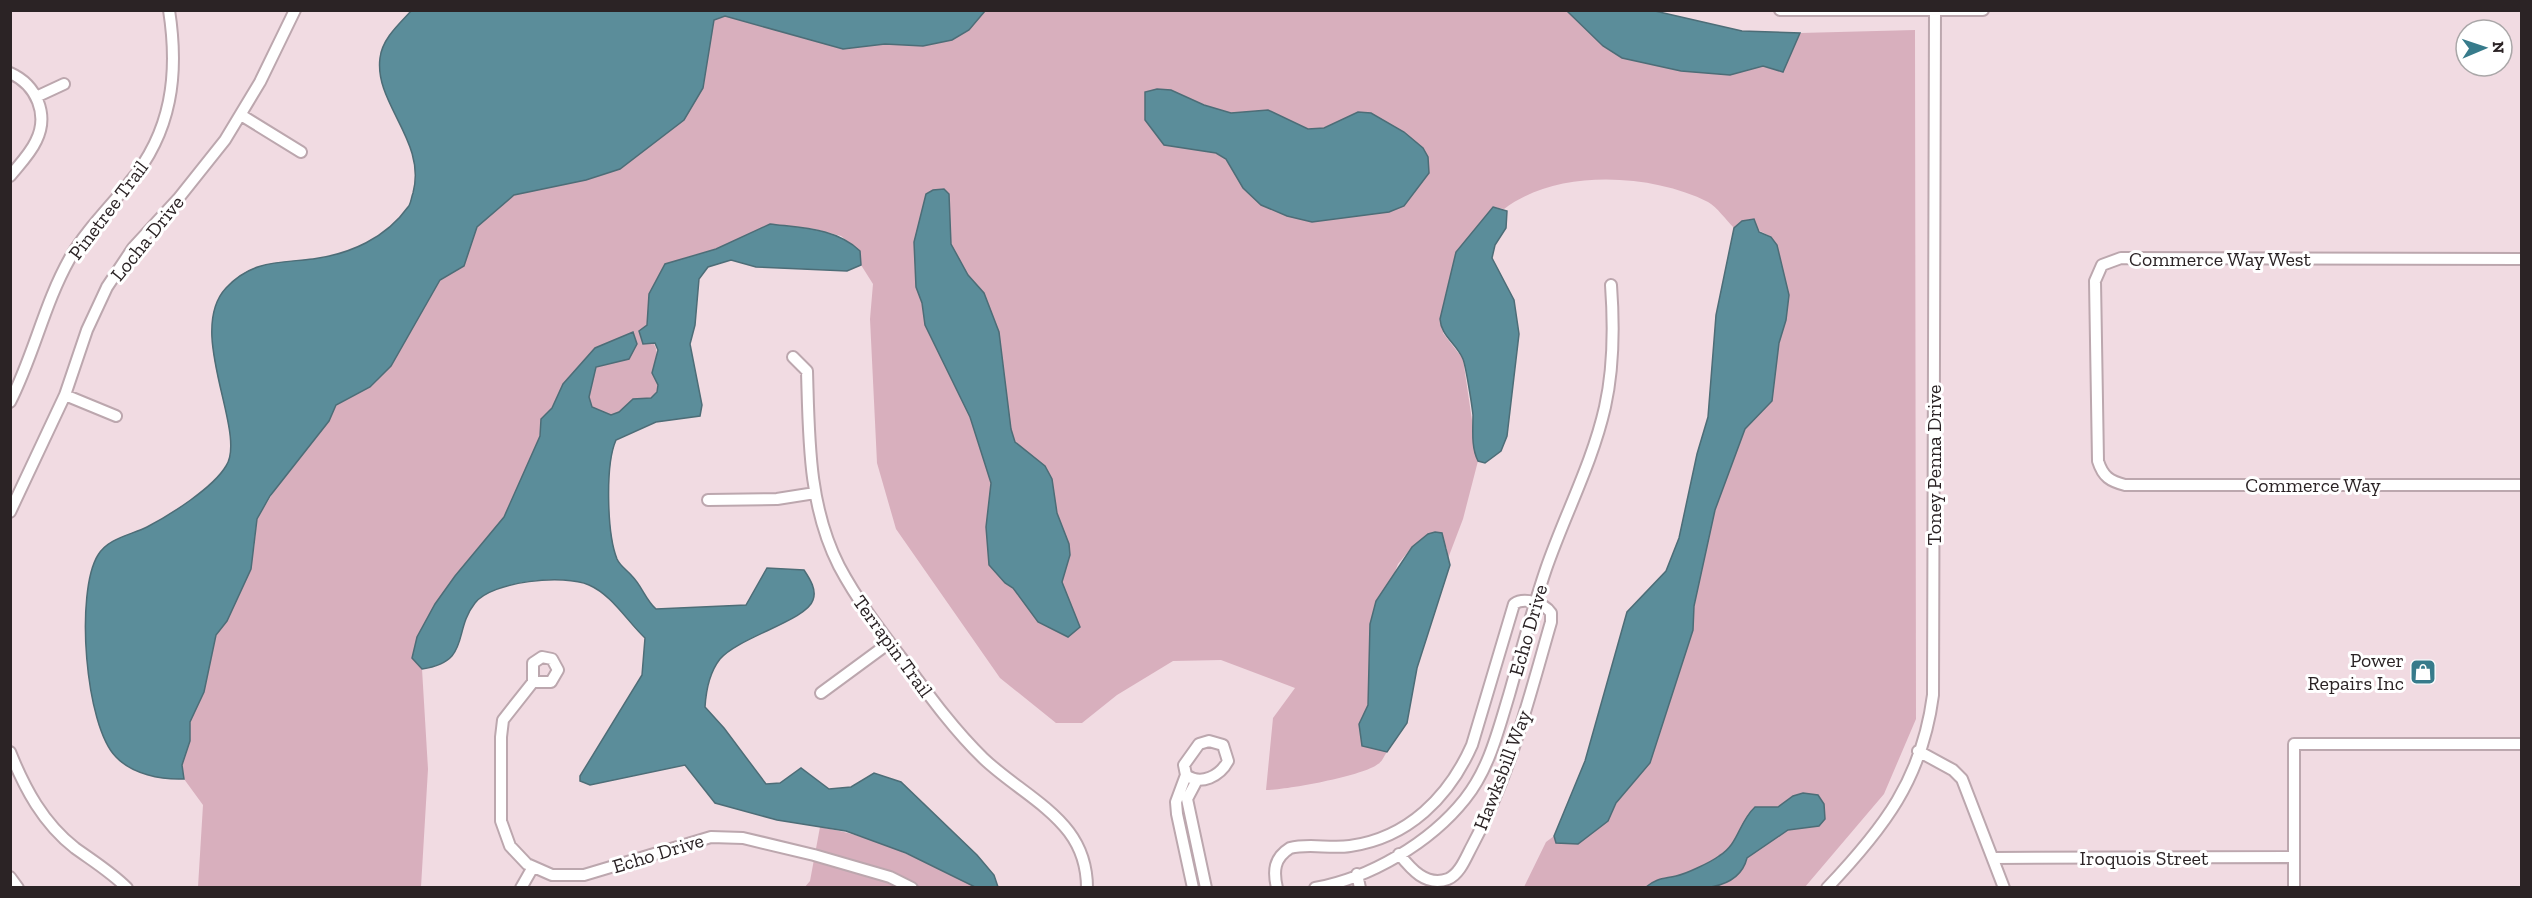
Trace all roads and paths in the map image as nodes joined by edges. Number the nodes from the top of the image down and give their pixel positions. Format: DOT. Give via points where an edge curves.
graph roads {
  1 [pos="169,10"];
  2 [pos="296,10"];
  3 [pos="1780,10"];
  4 [pos="1983,10"];
  5 [pos="1935,11"];
  6 [pos="10,73"];
  7 [pos="64,84"];
  8 [pos="36,97"];
  9 [pos="241,115"];
  10 [pos="301,152"];
  11 [pos="10,176"];
  12 [pos="2522,258"];
  13 [pos="1611,285"];
  14 [pos="793,357"];
  15 [pos="65,395"];
  16 [pos="10,402"];
  17 [pos="116,416"];
  18 [pos="2106,478"];
  19 [pos="2522,485"];
  20 [pos="815,493"];
  21 [pos="708,500"];
  22 [pos="10,512"];
  23 [pos="1536,603"];
  24 [pos="890,643"];
  25 [pos="533,682"];
  26 [pos="820,693"];
  27 [pos="2522,744"];
  28 [pos="1918,751"];
  29 [pos="10,752"];
  30 [pos="1186,775"];
  31 [pos="1197,780"];
  32 [pos="1399,854"];
  33 [pos="2294,857"];
  34 [pos="1993,858"];
  35 [pos="533,867"];
  36 [pos="1357,874"];
  37 [pos="10,877"];
  38 [pos="18,888"];
  39 [pos="128,888"];
  40 [pos="521,888"];
  41 [pos="912,888"];
  42 [pos="1087,888"];
  43 [pos="1193,888"];
  44 [pos="1206,888"];
  45 [pos="1277,888"];
  46 [pos="1315,888"];
  47 [pos="1360,888"];
  48 [pos="1827,888"];
  49 [pos="2004,888"];
  50 [pos="2294,888"];
  1 -- 16 [label="street, Pinetree Trail" via="174,71 161,132 138,172 71,255 49,298"];
  2 -- 9 [label="street, Locha Drive"];
  3 -- 5 [label="street"];
  4 -- 5 [label="street"];
  5 -- 28 [label="street, Toney Penna Drive" via="1934,669 1930,713"];
  6 -- 8 [label="street" via="27,84"];
  7 -- 8 [label="street"];
  8 -- 11 [label="street" via="40,132"];
  9 -- 10 [label="street"];
  9 -- 15 [label="street, Locha Drive" via="203,170 122,263 98,304"];
  12 -- 18 [label="street, Commerce Way West" via="2121,258 2102,265 2095,281 2098,461"];
  13 -- 23 [label="street, Echo Drive" via="1613,346 1606,405"];
  14 -- 20 [label="street, Terrapin Trail" via="807,371 810,464"];
  15 -- 17 [label="street"];
  15 -- 22 [label="street, Locha Drive"];
  18 -- 19 [label="street, Commerce Way" via="2125,485"];
  20 -- 21 [label="street" via="777,499"];
  20 -- 24 [label="street, Terrapin Trail" via="838,564"];
  23 -- 32 [label="street, Echo Drive" via="1482,773 1451,816"];
  23 -- 32 [label="street, Hawksbill Way" via="1548,608 1551,622 1520,730 1496,796 1457,872 1448,879 1421,877"];
  23 -- 45 [label="street" via="1514,604 1472,745 1462,767 1437,801 1404,826 1372,841 1341,847 1290,848 1276,862"];
  24 -- 26 [label="street"];
  24 -- 42 [label="street, Terrapin Trail" via="962,736 1070,832 1084,864"];
  25 -- 35 [label="street, Echo Drive" via="504,720 501,820 510,846"];
  27 -- 33 [label="street" via="2294,744"];
  28 -- 34 [label="street" via="1962,779"];
  28 -- 48 [label="street, Toney Penna Drive" via="1907,787 1893,811"];
  29 -- 39 [label="street" via="32,800 45,818"];
  30 -- 31 [label="street"];
  30 -- 31 [label="street" via="1184,765 1199,744 1219,742 1228,761 1222,771"];
  30 -- 43 [label="street" via="1176,808"];
  31 -- 44 [label="street" via="1187,799"];
  32 -- 36 [label="street, Echo Drive"];
  33 -- 34 [label="street, Iroquois Street"];
  33 -- 50 [label="street"];
  34 -- 49 [label="street"];
  35 -- 40 [label="street"];
  35 -- 41 [label="street, Echo Drive" via="552,875 584,875 711,837 743,838 890,877"];
  36 -- 46 [label="street, Echo Drive"];
  36 -- 47 [label="street"];
  37 -- 38 [label="street"];
}
